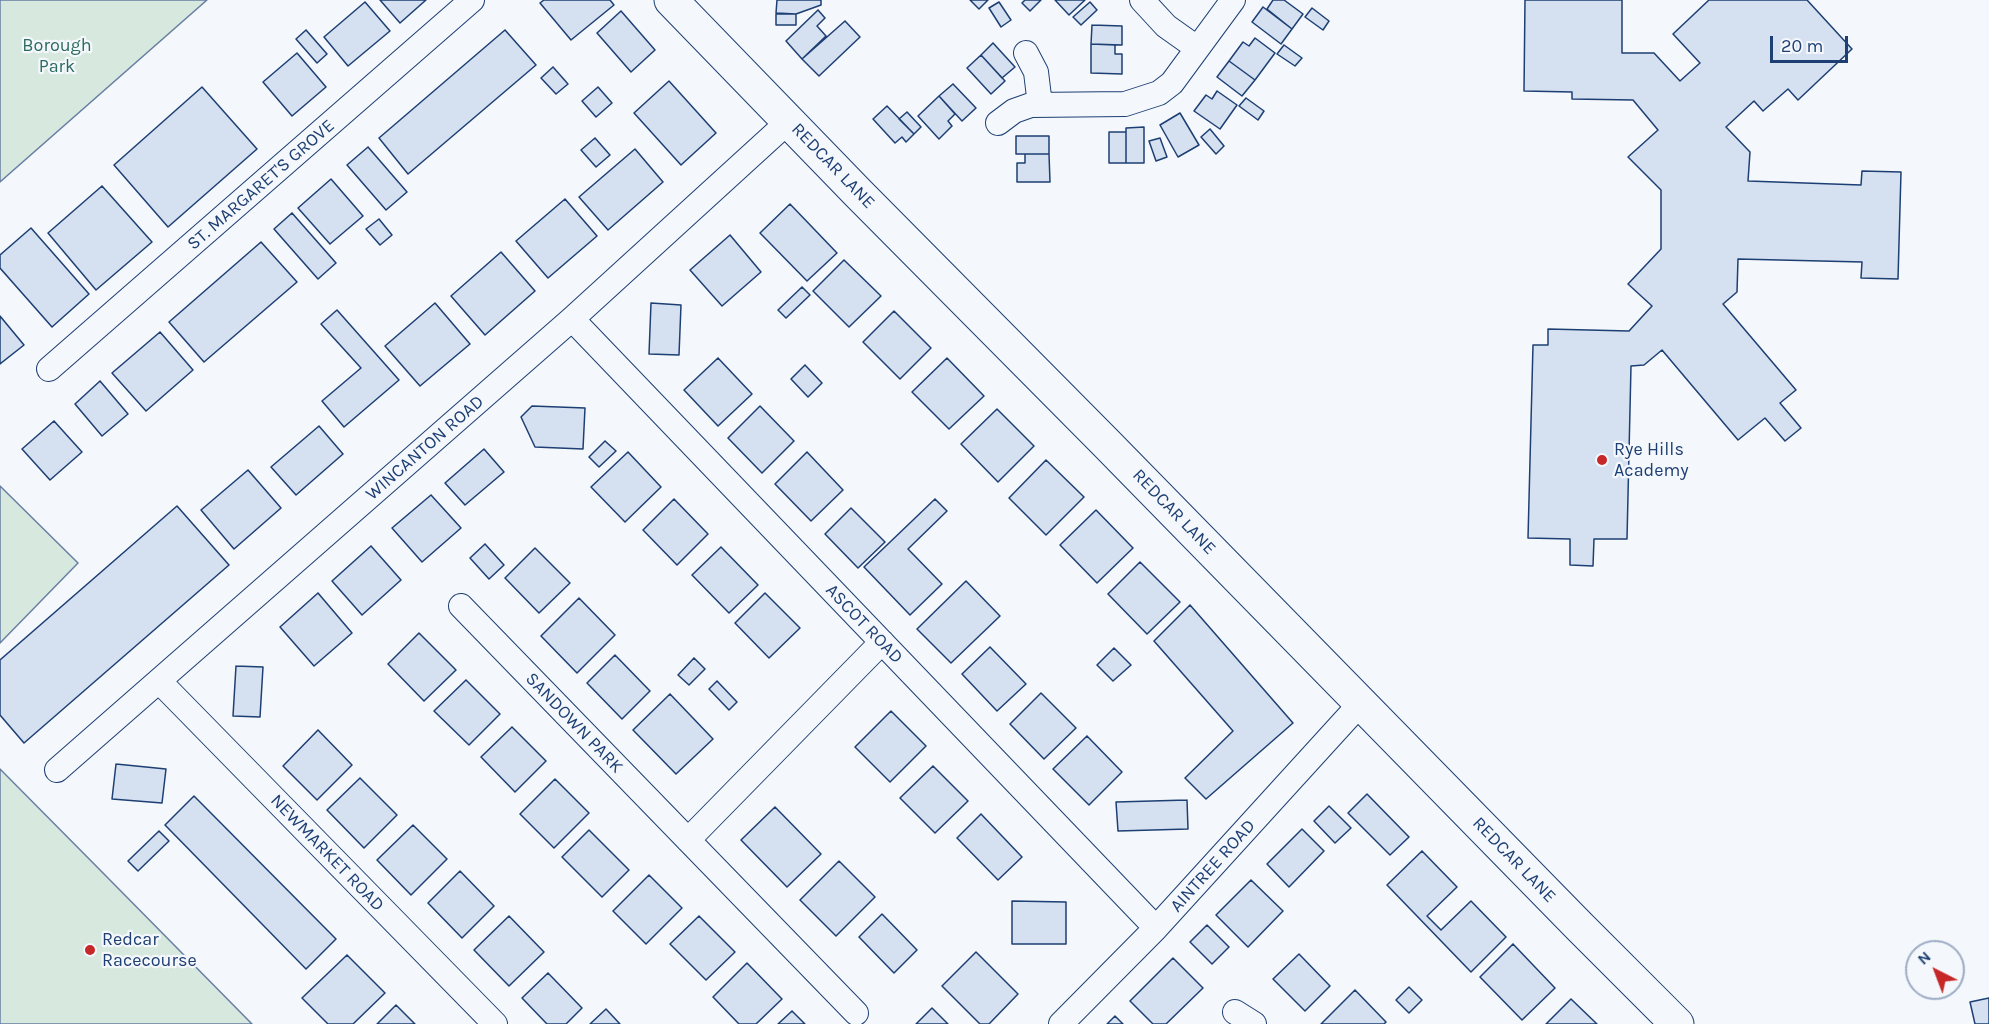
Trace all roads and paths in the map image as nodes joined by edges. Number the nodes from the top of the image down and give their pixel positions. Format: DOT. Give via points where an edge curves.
graph roads {
  1 [pos="472,0"];
  2 [pos="671,0"];
  3 [pos="1142,0"];
  4 [pos="1233,0"];
  5 [pos="1197,48"];
  6 [pos="1026,53"];
  7 [pos="1040,105"];
  8 [pos="789,121"];
  9 [pos="998,123"];
  10 [pos="572,319"];
  11 [pos="49,369"];
  12 [pos="461,606"];
  13 [pos="882,642"];
  14 [pos="159,681"];
  15 [pos="1360,704"];
  16 [pos="57,770"];
  17 [pos="687,840"];
  18 [pos="1156,928"];
  19 [pos="856,1013"];
  20 [pos="495,1024"];
  21 [pos="1061,1024"];
  22 [pos="1677,1024"];
  1 -- 11 [label="street, ST. MARGARET'S GROVE"];
  2 -- 8 [label="main road, REDCAR LANE"];
  3 -- 5 [label="street" via="1166,26"];
  4 -- 5 [label="street"];
  5 -- 7 [label="street" via="1172,83 1143,99 1125,104"];
  6 -- 7 [label="street" via="1036,72"];
  7 -- 9 [label="street" via="1014,111"];
  8 -- 10 [label="street, WINCANTON ROAD"];
  8 -- 15 [label="main road, REDCAR LANE"];
  10 -- 13 [label="street, ASCOT ROAD"];
  10 -- 14 [label="street, WINCANTON ROAD"];
  12 -- 17 [label="street, SANDOWN PARK"];
  13 -- 17 [label="street"];
  13 -- 18 [label="street, ASCOT ROAD"];
  14 -- 16 [label="street, WINCANTON ROAD"];
  14 -- 20 [label="street, NEWMARKET ROAD"];
  15 -- 18 [label="street, AINTREE ROAD"];
  15 -- 22 [label="main road, REDCAR LANE"];
  17 -- 19 [label="street, SANDOWN PARK"];
  18 -- 21 [label="street, AINTREE ROAD"];
}
